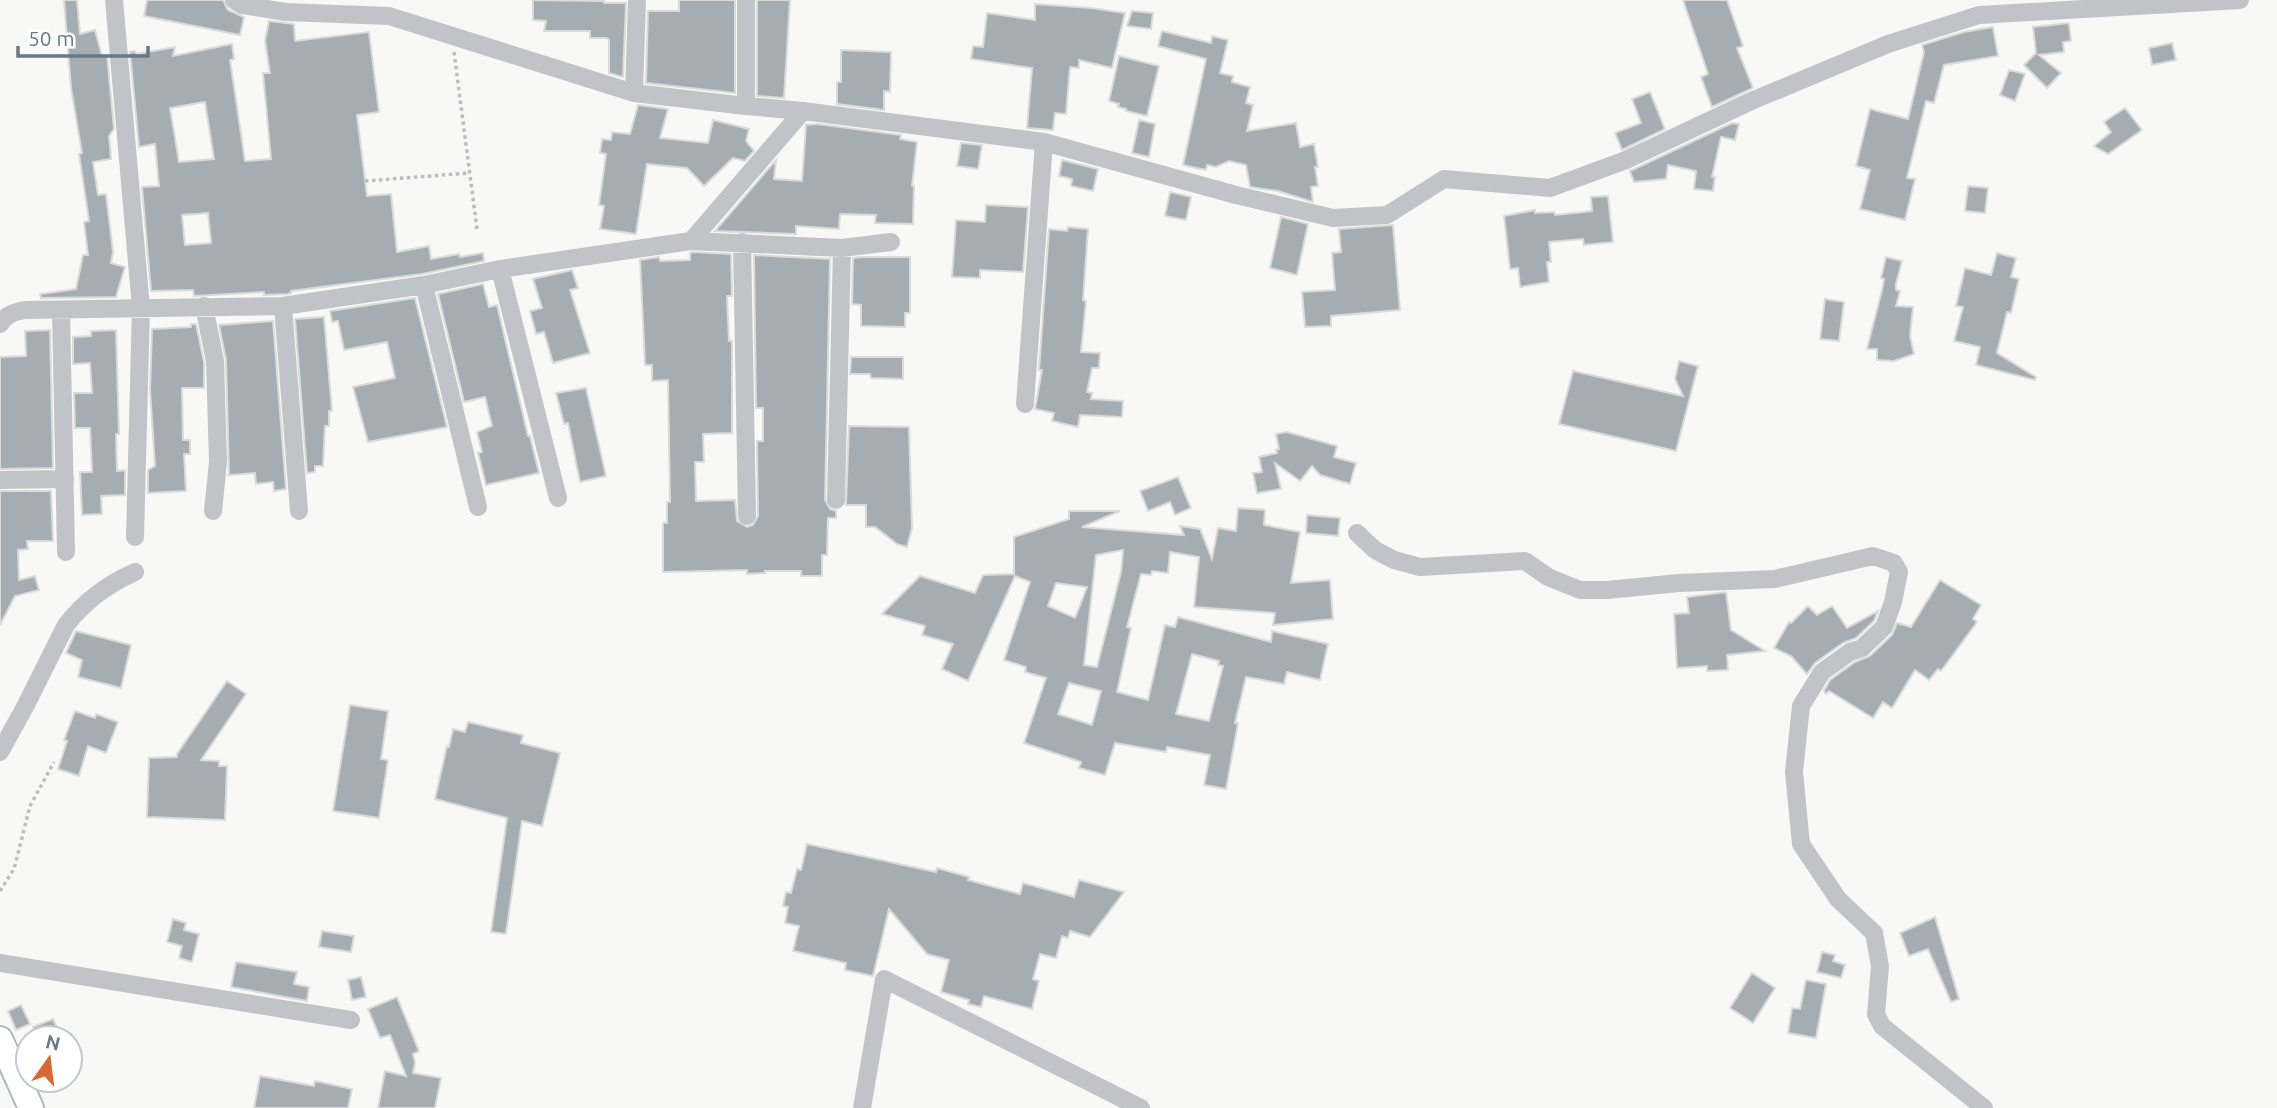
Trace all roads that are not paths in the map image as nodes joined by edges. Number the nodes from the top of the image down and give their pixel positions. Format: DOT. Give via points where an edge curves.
graph roads {
  1 [pos="114,0"];
  2 [pos="234,0"];
  3 [pos="637,0"];
  4 [pos="746,0"];
  5 [pos="2240,0"];
  6 [pos="634,93"];
  7 [pos="746,106"];
  8 [pos="803,111"];
  9 [pos="1044,142"];
  10 [pos="691,241"];
  11 [pos="742,242"];
  12 [pos="891,242"];
  13 [pos="842,248"];
  14 [pos="500,269"];
  15 [pos="425,285"];
  16 [pos="204,306"];
  17 [pos="283,306"];
  18 [pos="141,308"];
  19 [pos="61,311"];
  20 [pos="0,324"];
  21 [pos="1025,404"];
  22 [pos="65,479"];
  23 [pos="0,480"];
  24 [pos="558,498"];
  25 [pos="836,500"];
  26 [pos="478,507"];
  27 [pos="213,511"];
  28 [pos="299,511"];
  29 [pos="747,516"];
  30 [pos="1357,533"];
  31 [pos="135,537"];
  32 [pos="66,552"];
  33 [pos="135,572"];
  34 [pos="0,752"];
  35 [pos="0,963"];
  36 [pos="351,1020"];
  37 [pos="0,1039"];
  38 [pos="31,1108"];
  39 [pos="862,1108"];
  40 [pos="1141,1108"];
  41 [pos="1984,1108"];
  1 -- 18 [label="street"];
  2 -- 6 [label="street" via="286,12 389,16"];
  3 -- 6 [label="street"];
  4 -- 7 [label="street"];
  5 -- 9 [label="street" via="1979,15 1888,44 1626,160 1550,188 1444,179 1387,215 1333,218"];
  6 -- 7 [label="street"];
  7 -- 8 [label="street"];
  8 -- 9 [label="street"];
  8 -- 10 [label="street"];
  9 -- 21 [label="street"];
  10 -- 11 [label="street"];
  10 -- 14 [label="street"];
  11 -- 13 [label="street"];
  11 -- 29 [label="street"];
  12 -- 13 [label="street"];
  13 -- 25 [label="street"];
  14 -- 15 [label="street"];
  14 -- 24 [label="street"];
  15 -- 17 [label="street"];
  15 -- 26 [label="street"];
  16 -- 17 [label="street"];
  16 -- 18 [label="street"];
  16 -- 27 [label="street" via="215,360 218,462"];
  17 -- 28 [label="street"];
  18 -- 19 [label="street"];
  18 -- 31 [label="street"];
  19 -- 20 [label="street" via="13,312"];
  19 -- 22 [label="street"];
  22 -- 23 [label="street"];
  22 -- 32 [label="street"];
  30 -- 41 [label="street" via="1375,550 1420,567 1525,561 1580,590 1775,579 1874,556 1894,563 1899,572 1884,627 1862,648 1822,672 1801,706 1794,772 1801,844 1839,899 1874,933 1880,966 1877,1014 1882,1026"];
  33 -- 34 [label="street" via="93,597 66,625"];
  35 -- 36 [label="street"];
  37 -- 38 [label="main road"];
  39 -- 40 [label="street" via="884,979"];
}
